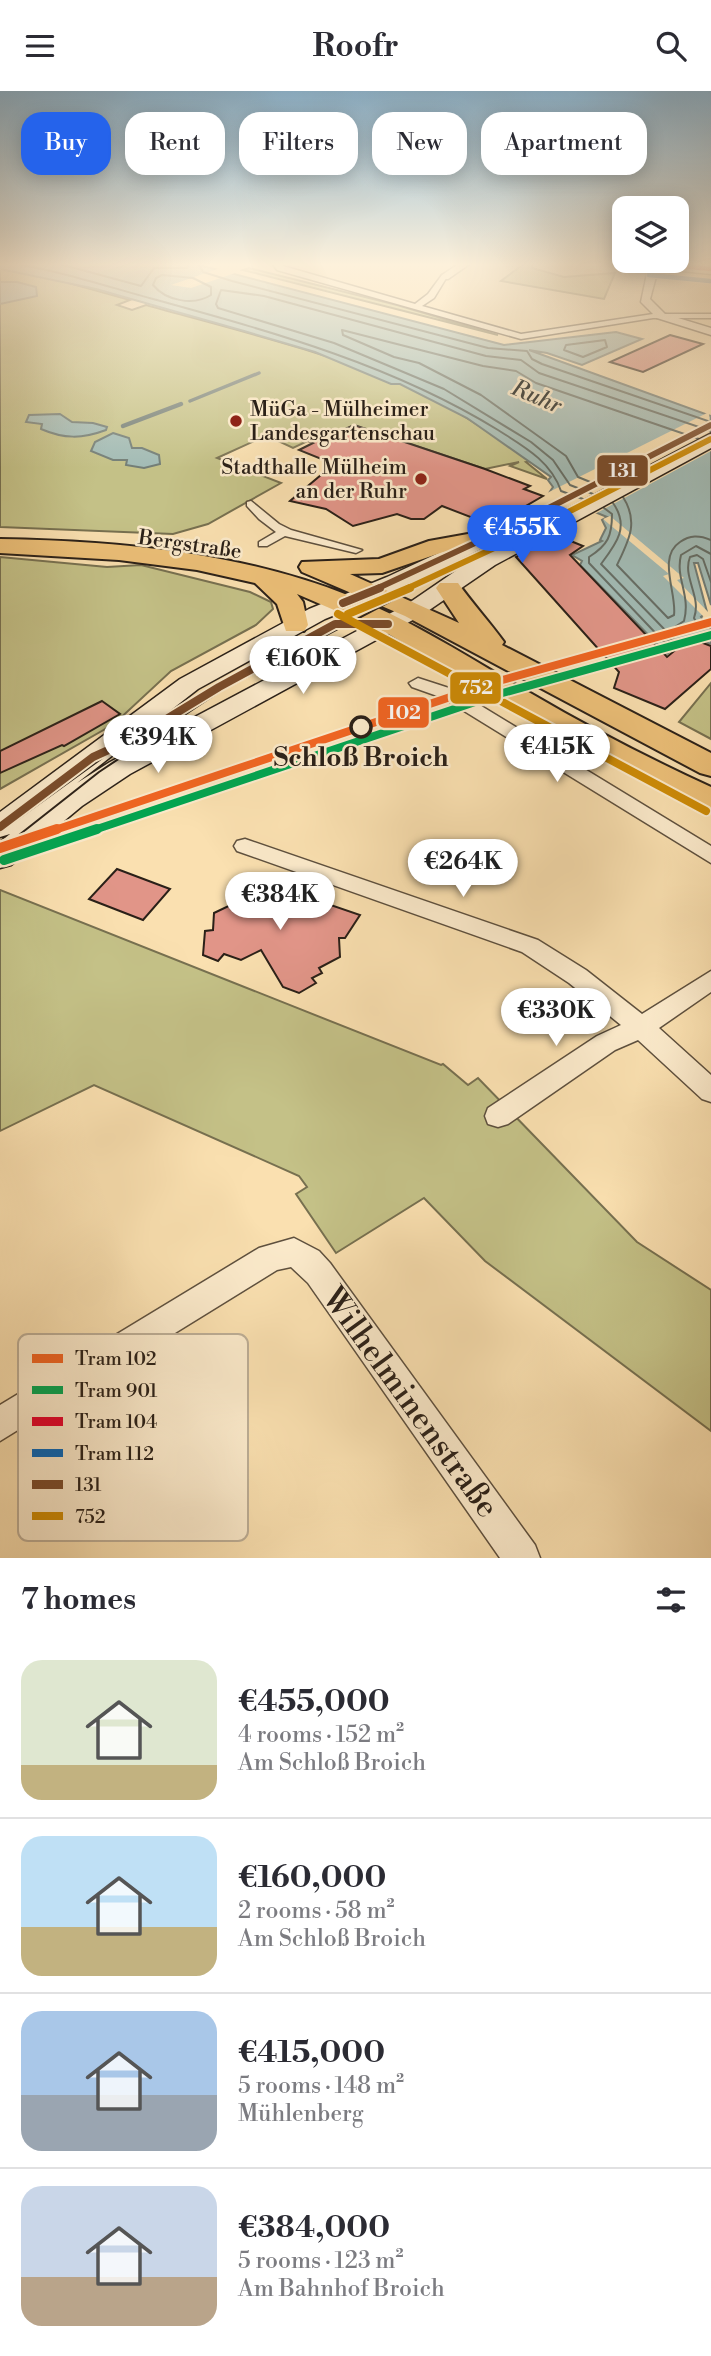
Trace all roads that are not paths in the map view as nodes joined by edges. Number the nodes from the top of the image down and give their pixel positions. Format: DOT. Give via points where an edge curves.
graph roads {
  1 [pos="502,331"];
  2 [pos="558,331"];
  3 [pos="711,425"];
  4 [pos="711,441"];
  5 [pos="251,504"];
  6 [pos="565,509"];
  7 [pos="0,531"];
  8 [pos="284,532"];
  9 [pos="481,538"];
  10 [pos="262,544"];
  11 [pos="0,546"];
  12 [pos="356,550"];
  13 [pos="310,567"];
  14 [pos="264,578"];
  15 [pos="449,587"];
  16 [pos="374,591"];
  17 [pos="342,603"];
  18 [pos="414,610"];
  19 [pos="388,624"];
  20 [pos="295,625"];
  21 [pos="501,654"];
  22 [pos="418,683"];
  23 [pos="711,766"];
  24 [pos="711,800"];
  25 [pos="0,827"];
  26 [pos="245,846"];
  27 [pos="711,856"];
  28 [pos="0,858"];
  29 [pos="711,980"];
  30 [pos="640,1028"];
  31 [pos="711,1091"];
  32 [pos="498,1116"];
  33 [pos="146,1334"];
  34 [pos="18,1413"];
  35 [pos="0,1424"];
  36 [pos="522,1558"];
  1 -- 2 [label="street" via="521,337"];
  3 -- 6 [label="main road"];
  4 -- 6 [label="main road"];
  5 -- 8 [label="street" via="271,527"];
  6 -- 9 [label="main road"];
  6 -- 15 [label="main road"];
  7 -- 13 [label="main road, Bergstraße" via="192,542"];
  8 -- 10 [label="street"];
  8 -- 12 [label="street"];
  9 -- 13 [label="main road" via="438,545 383,566"];
  9 -- 16 [label="main road"];
  11 -- 14 [label="main road, Bergstraße" via="138,553"];
  13 -- 16 [label="main road, Bergstraße"];
  14 -- 17 [label="main road, Bergstraße"];
  14 -- 20 [label="main road" via="290,602"];
  15 -- 18 [label="main road"];
  15 -- 21 [label="main road" via="462,610"];
  16 -- 17 [label="main road"];
  16 -- 18 [label="main road, Bergstraße"];
  17 -- 19 [label="main road, Bergstraße"];
  17 -- 20 [label="main road"];
  18 -- 19 [label="main road"];
  18 -- 21 [label="main road, Bergstraße"];
  19 -- 24 [label="main road, Bergstraße" via="630,761"];
  19 -- 28 [label="main road" via="120,768 72,799"];
  20 -- 25 [label="main road" via="189,684"];
  21 -- 23 [label="main road, Bergstraße"];
  22 -- 27 [label="street" via="449,694"];
  26 -- 30 [label="street" via="530,946 551,957"];
  29 -- 30 [label="street"];
  30 -- 31 [label="street"];
  30 -- 32 [label="street" via="606,1043"];
  33 -- 36 [label="street, Wilhelminenstraße" via="270,1258 294,1252 319,1273"];
  34 -- 35 [label="street, Wilhelminenstraße"];
}
